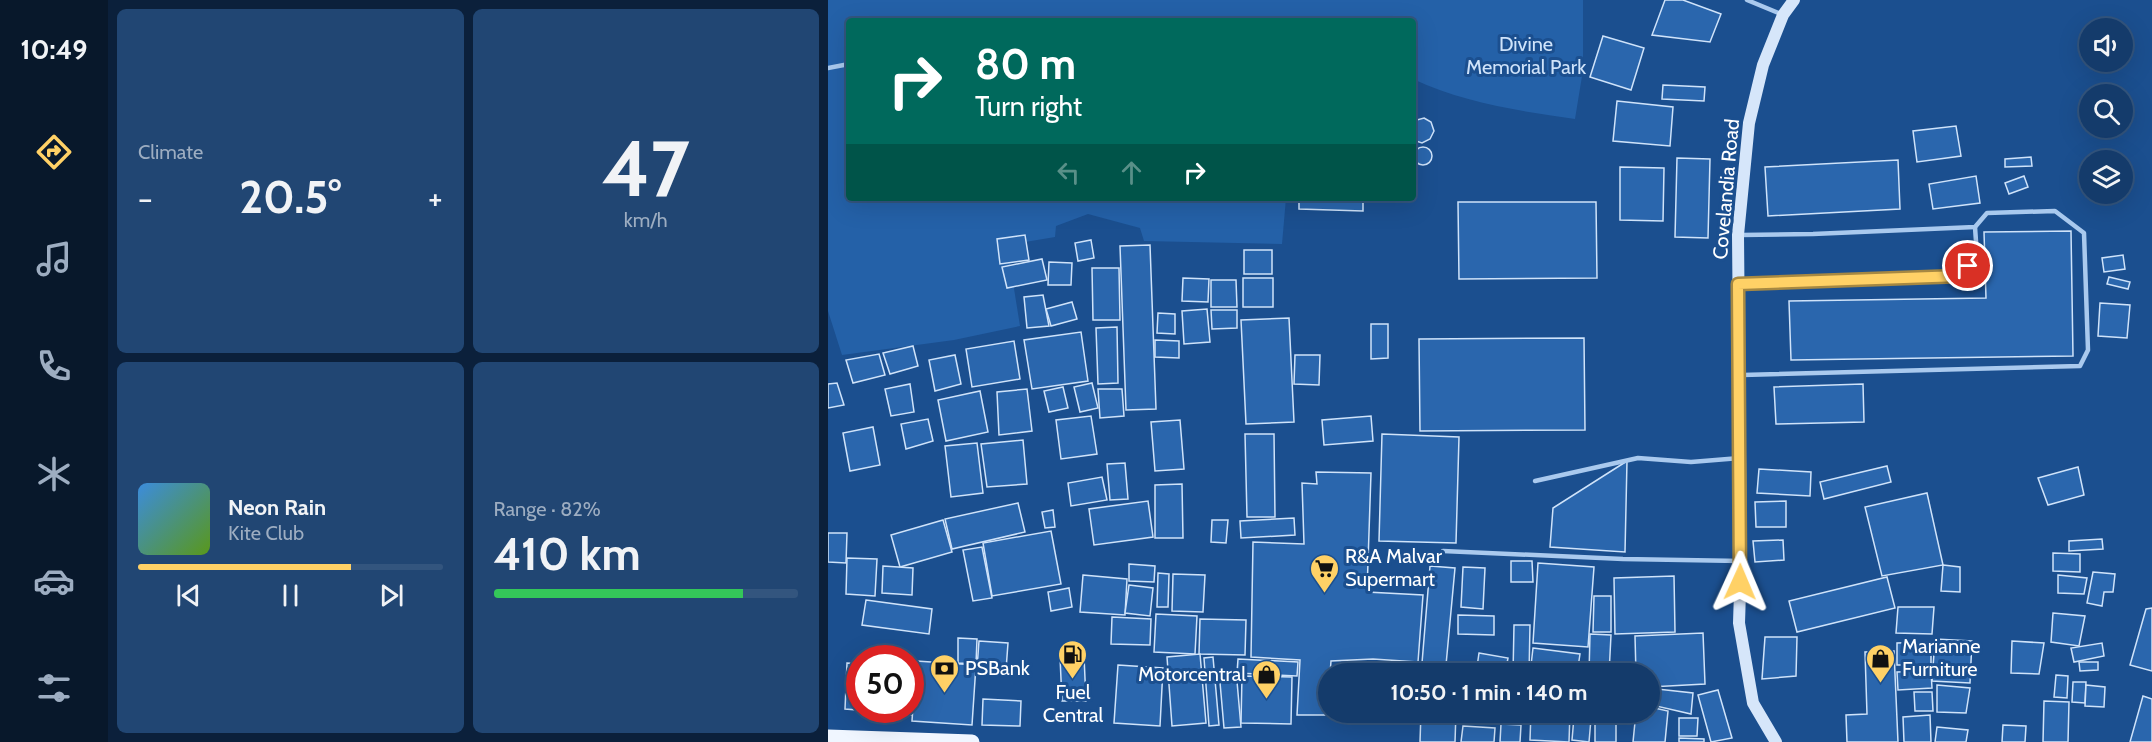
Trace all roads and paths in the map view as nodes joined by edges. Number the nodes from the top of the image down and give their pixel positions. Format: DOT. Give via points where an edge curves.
graph roads {
  1 [pos="1747,0"];
  2 [pos="1794,0"];
  3 [pos="1783,15"];
  4 [pos="846,65"];
  5 [pos="828,68"];
  6 [pos="1975,226"];
  7 [pos="1738,235"];
  8 [pos="1738,284"];
  9 [pos="1739,375"];
  10 [pos="1740,458"];
  11 [pos="1535,481"];
  12 [pos="1443,551"];
  13 [pos="1741,561"];
  14 [pos="828,737"];
  15 [pos="972,742"];
  16 [pos="1776,742"];
  1 -- 3 [label="lane"];
  2 -- 3 [label="main road, Covelandia Road"];
  3 -- 7 [label="main road, Covelandia Road" via="1763,65 1749,123"];
  4 -- 5 [label="lane"];
  6 -- 7 [label="lane"];
  6 -- 8 [label="lane" via="1977,256 1960,276"];
  6 -- 9 [label="lane" via="1987,213 2055,211 2084,233 2088,350 2080,366"];
  7 -- 8 [label="main road, Covelandia Road"];
  8 -- 9 [label="main road, Covelandia Road"];
  9 -- 10 [label="main road, Covelandia Road"];
  10 -- 11 [label="lane" via="1691,462 1638,458"];
  10 -- 13 [label="main road, Covelandia Road"];
  12 -- 13 [label="lane"];
  13 -- 16 [label="main road, Covelandia Road" via="1739,623 1753,703"];
  14 -- 15 [label="main road"];
}
